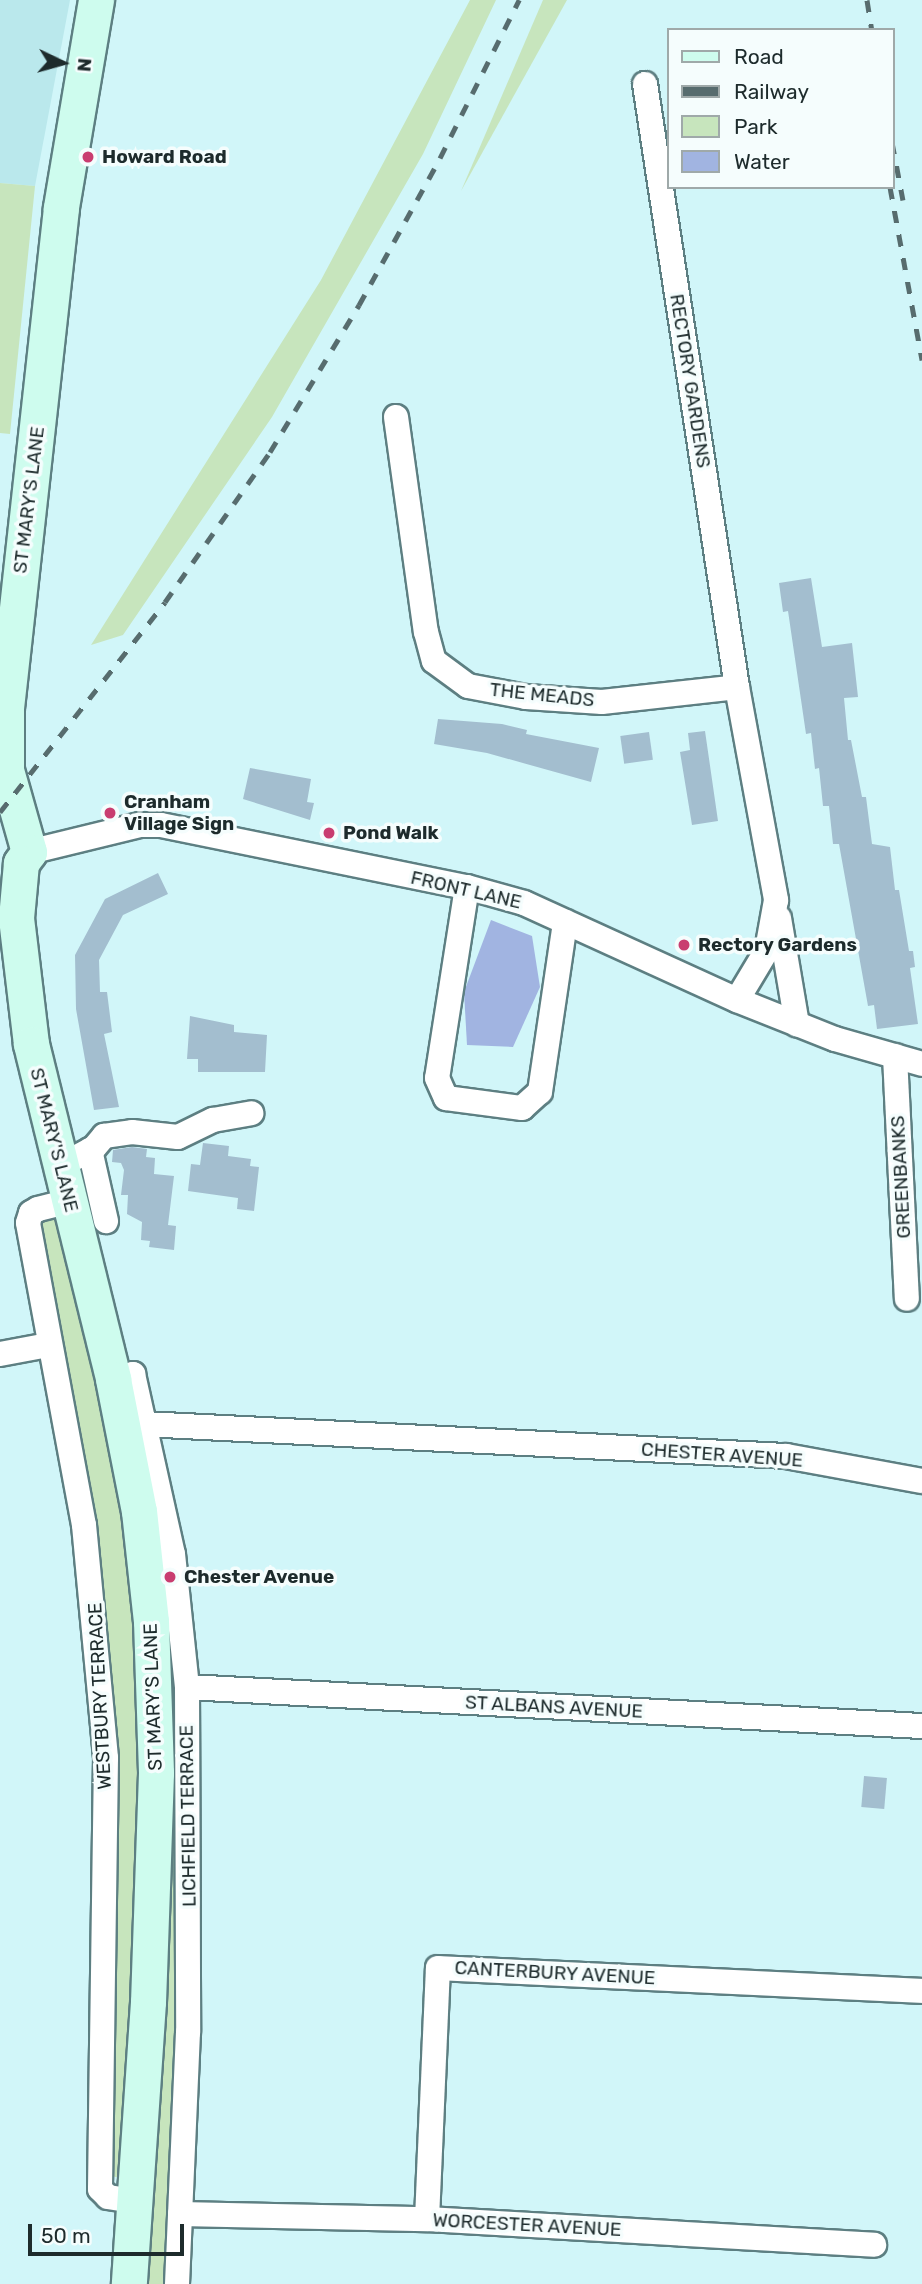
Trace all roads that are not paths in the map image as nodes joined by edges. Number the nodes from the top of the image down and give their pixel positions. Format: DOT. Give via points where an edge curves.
graph roads {
  1 [pos="96,0"];
  2 [pos="645,84"];
  3 [pos="396,417"];
  4 [pos="737,687"];
  5 [pos="3,770"];
  6 [pos="29,852"];
  7 [pos="467,887"];
  8 [pos="776,900"];
  9 [pos="565,922"];
  10 [pos="737,1000"];
  11 [pos="797,1024"];
  12 [pos="895,1056"];
  13 [pos="922,1063"];
  14 [pos="251,1113"];
  15 [pos="90,1150"];
  16 [pos="60,1166"];
  17 [pos="69,1201"];
  18 [pos="106,1221"];
  19 [pos="907,1299"];
  20 [pos="48,1345"];
  21 [pos="0,1354"];
  22 [pos="113,1379"];
  23 [pos="143,1424"];
  24 [pos="922,1481"];
  25 [pos="187,1686"];
  26 [pos="922,1727"];
  27 [pos="922,1991"];
  28 [pos="132,2200"];
  29 [pos="180,2214"];
  30 [pos="427,2219"];
  31 [pos="874,2245"];
  32 [pos="129,2284"];
  33 [pos="177,2284"];
  1 -- 5 [label="main road, ST MARY'S LANE" via="61,208 7,696"];
  2 -- 4 [label="street, RECTORY GARDENS"];
  3 -- 4 [label="street, THE MEADS" via="425,632 434,661 468,686 526,697 602,702"];
  4 -- 8 [label="street, RECTORY GARDENS"];
  5 -- 6 [label="main road, ST MARY'S LANE"];
  6 -- 7 [label="street, FRONT LANE" via="140,825 161,825"];
  6 -- 16 [label="main road, ST MARY'S LANE" via="20,863 17,885 20,979"];
  7 -- 9 [label="street, FRONT LANE" via="524,903"];
  7 -- 9 [label="street" via="438,1078 446,1098 522,1108 540,1092"];
  8 -- 10 [label="street, RECTORY GARDENS" via="767,950"];
  8 -- 11 [label="street"];
  9 -- 10 [label="street, FRONT LANE"];
  10 -- 11 [label="street, FRONT LANE"];
  11 -- 12 [label="street, FRONT LANE"];
  12 -- 13 [label="street, FRONT LANE"];
  12 -- 19 [label="street, GREENBANKS"];
  14 -- 15 [label="street" via="213,1121 178,1137 132,1132 104,1136"];
  15 -- 16 [label="street"];
  15 -- 18 [label="street"];
  16 -- 17 [label="main road, ST MARY'S LANE"];
  17 -- 20 [label="street, WESTBURY TERRACE" via="38,1209 28,1223"];
  17 -- 22 [label="main road, ST MARY'S LANE"];
  20 -- 21 [label="street"];
  20 -- 28 [label="street, WESTBURY TERRACE" via="84,1525 106,1758 100,2189 108,2197"];
  22 -- 23 [label="street, LICHFIELD TERRACE" via="133,1374"];
  22 -- 28 [label="main road, ST MARY'S LANE" via="139,1511 156,1728 148,2002"];
  23 -- 24 [label="street, CHESTER AVENUE" via="786,1456"];
  23 -- 25 [label="street, LICHFIELD TERRACE" via="173,1554"];
  25 -- 26 [label="street, ST ALBANS AVENUE"];
  25 -- 29 [label="street, LICHFIELD TERRACE" via="188,2019"];
  27 -- 30 [label="street, CANTERBURY AVENUE" via="438,1968"];
  28 -- 32 [label="main road, ST MARY'S LANE"];
  29 -- 30 [label="street, WORCESTER AVENUE"];
  29 -- 33 [label="street, LICHFIELD TERRACE"];
  30 -- 31 [label="street, WORCESTER AVENUE"];
}
